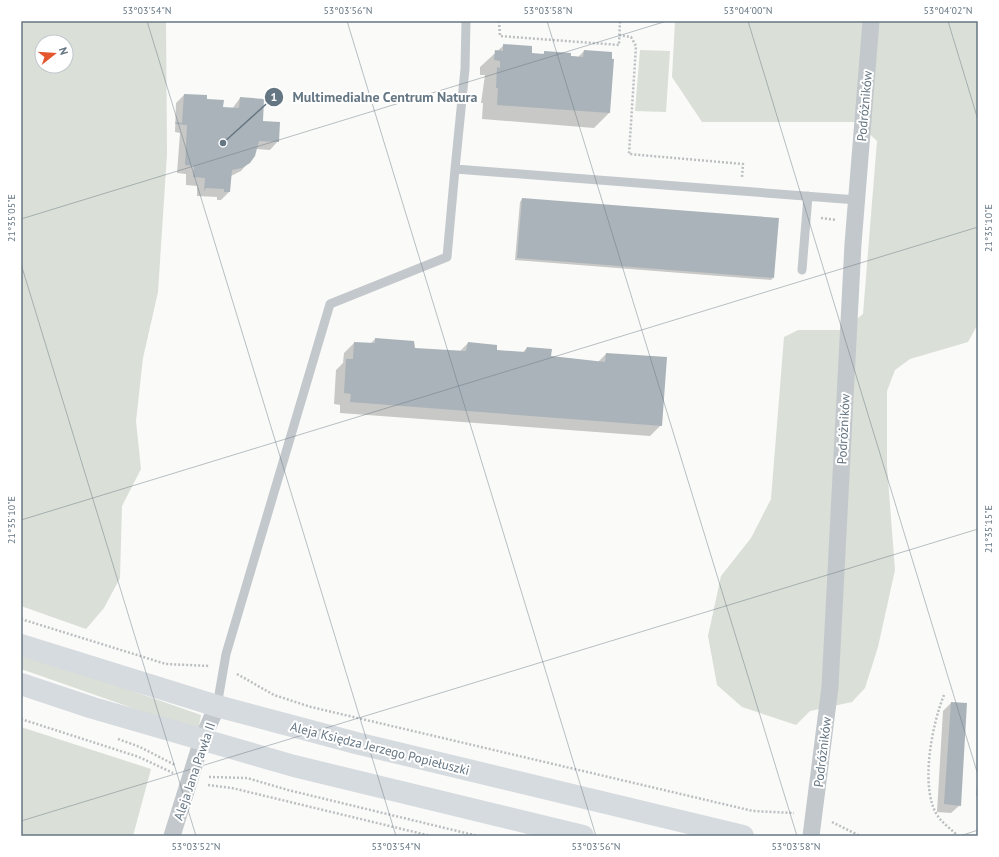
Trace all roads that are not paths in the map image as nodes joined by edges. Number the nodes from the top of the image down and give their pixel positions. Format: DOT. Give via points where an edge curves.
graph roads {
  1 [pos="466,21"];
  2 [pos="871,21"];
  3 [pos="454,169"];
  4 [pos="808,196"];
  5 [pos="857,200"];
  6 [pos="802,270"];
  7 [pos="21,645"];
  8 [pos="21,684"];
  9 [pos="217,706"];
  10 [pos="202,740"];
  11 [pos="172,836"];
  12 [pos="582,836"];
  13 [pos="743,836"];
  14 [pos="811,836"];
  1 -- 3 [label="lane" via="465,69"];
  2 -- 5 [label="street, Podróżników"];
  3 -- 4 [label="lane"];
  3 -- 9 [label="lane" via="447,257 330,304 226,654"];
  4 -- 5 [label="lane"];
  4 -- 6 [label="lane"];
  5 -- 14 [label="street, Podróżników" via="830,686"];
  7 -- 9 [label="main road, Aleja Księdza Jerzego Popiełuszki"];
  8 -- 10 [label="main road"];
  9 -- 10 [label="street, Aleja Jana Pawła II"];
  9 -- 13 [label="main road, Aleja Księdza Jerzego Popiełuszki" via="356,743"];
  10 -- 11 [label="street, Aleja Jana Pawła II"];
  10 -- 12 [label="main road" via="294,766"];
}
